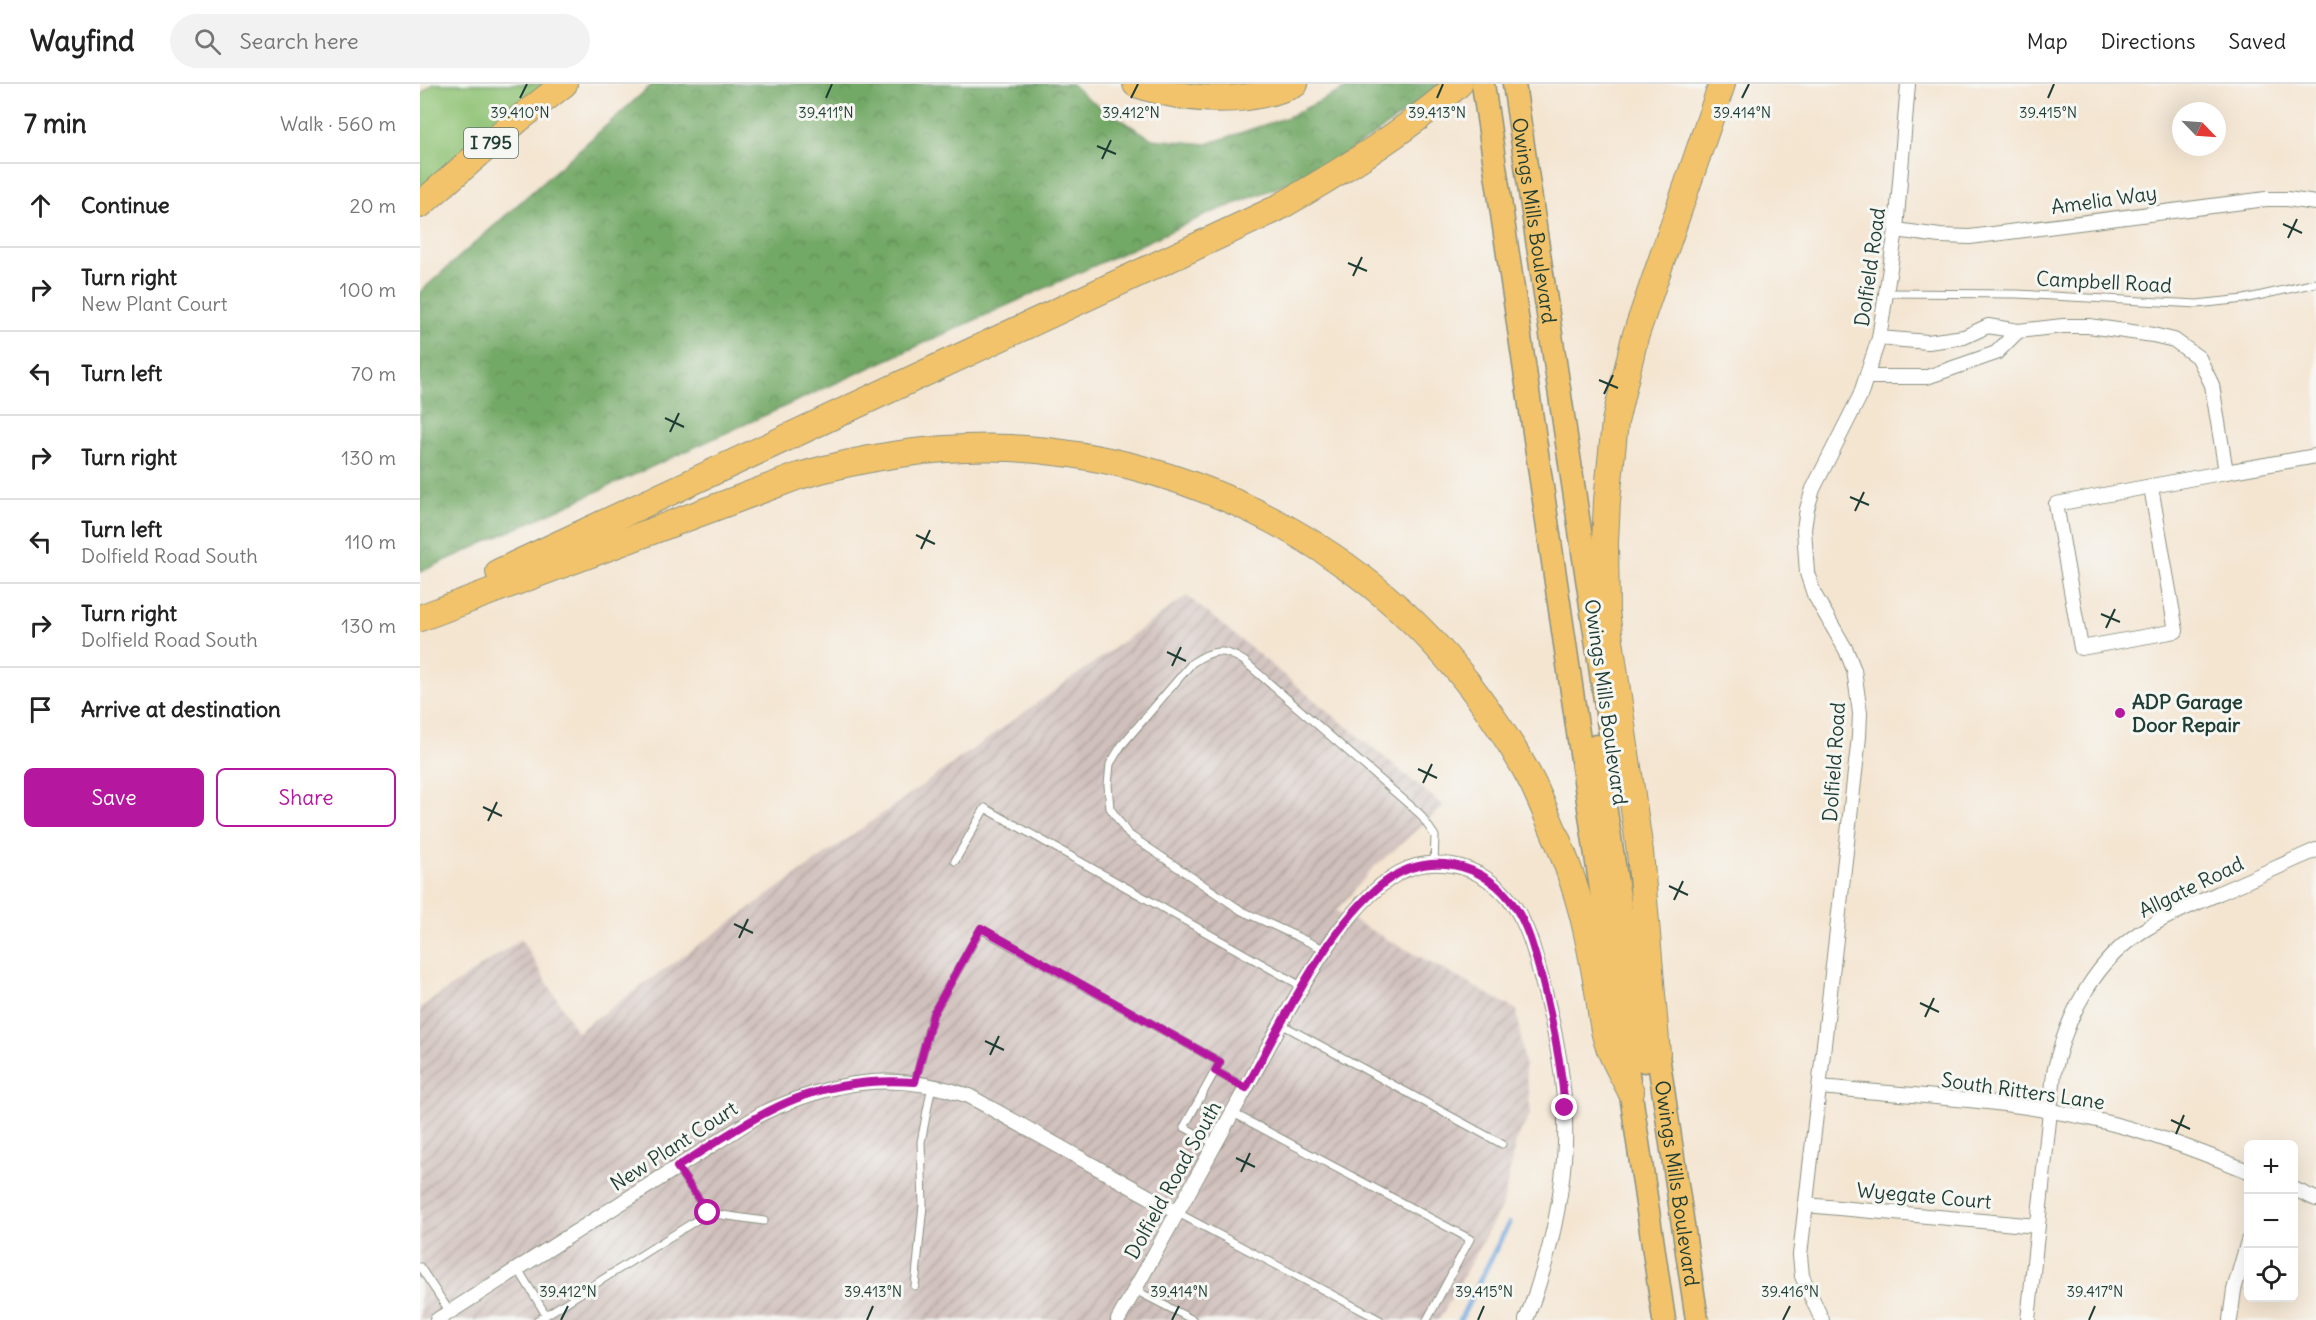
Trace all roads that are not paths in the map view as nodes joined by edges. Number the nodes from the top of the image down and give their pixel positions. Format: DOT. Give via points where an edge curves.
graph roads {
  1 [pos="564,84"];
  2 [pos="1136,84"];
  3 [pos="1295,84"];
  4 [pos="1459,84"];
  5 [pos="1483,84"];
  6 [pos="1514,84"];
  7 [pos="1722,84"];
  8 [pos="1732,84"];
  9 [pos="1908,84"];
  10 [pos="519,119"];
  11 [pos="1693,171"];
  12 [pos="2316,203"];
  13 [pos="420,205"];
  14 [pos="420,225"];
  15 [pos="1896,230"];
  16 [pos="2316,284"];
  17 [pos="1888,293"];
  18 [pos="2018,331"];
  19 [pos="1964,337"];
  20 [pos="1879,338"];
  21 [pos="1969,362"];
  22 [pos="1867,377"];
  23 [pos="2316,456"];
  24 [pos="2226,472"];
  25 [pos="2151,487"];
  26 [pos="1558,597"];
  27 [pos="420,610"];
  28 [pos="420,618"];
  29 [pos="2316,850"];
  30 [pos="955,861"];
  31 [pos="1434,864"];
  32 [pos="1326,950"];
  33 [pos="1303,987"];
  34 [pos="1281,1024"];
  35 [pos="1657,1053"];
  36 [pos="1215,1071"];
  37 [pos="915,1082"];
  38 [pos="932,1085"];
  39 [pos="1821,1087"];
  40 [pos="1246,1088"];
  41 [pos="1631,1092"];
  42 [pos="2049,1111"];
  43 [pos="1233,1113"];
  44 [pos="1215,1144"];
  45 [pos="1502,1144"];
  46 [pos="677,1167"];
  47 [pos="2244,1169"];
  48 [pos="2298,1191"];
  49 [pos="2316,1198"];
  50 [pos="1806,1205"];
  51 [pos="708,1213"];
  52 [pos="1178,1213"];
  53 [pos="764,1221"];
  54 [pos="2037,1226"];
  55 [pos="2246,1248"];
  56 [pos="420,1267"];
  57 [pos="518,1269"];
  58 [pos="915,1286"];
  59 [pos="1135,1290"];
  60 [pos="450,1312"];
  61 [pos="546,1315"];
  62 [pos="437,1320"];
  63 [pos="538,1320"];
  64 [pos="1118,1320"];
  65 [pos="1193,1320"];
  66 [pos="1380,1320"];
  67 [pos="1427,1320"];
  68 [pos="1526,1320"];
  69 [pos="1664,1320"];
  70 [pos="1683,1320"];
  71 [pos="1697,1320"];
  72 [pos="1822,1320"];
  73 [pos="2028,1320"];
  74 [pos="2230,1320"];
  1 -- 10 [label="highway, I 795"];
  2 -- 3 [label="highway" via="1166,94 1244,99"];
  4 -- 27 [label="highway" via="1416,120 1331,177 1263,215"];
  5 -- 26 [label="main road, Owings Mills Boulevard"];
  6 -- 35 [label="main road, Owings Mills Boulevard"];
  7 -- 11 [label="highway"];
  8 -- 11 [label="highway"];
  9 -- 15 [label="street, Dolfield Road"];
  10 -- 13 [label="highway, I 795"];
  10 -- 14 [label="highway" via="499,152"];
  11 -- 35 [label="highway" via="1648,295 1624,382 1610,458 1605,542 1606,612 1640,852"];
  12 -- 15 [label="street, Amelia Way" via="2287,198 2254,200 1970,237"];
  15 -- 17 [label="street, Dolfield Road"];
  16 -- 17 [label="lane, Campbell Road" via="2244,300 2196,304 2017,294"];
  17 -- 20 [label="street, Dolfield Road"];
  18 -- 19 [label="street" via="1988,326"];
  18 -- 21 [label="street" via="1996,353"];
  18 -- 24 [label="street" via="2089,326 2153,335 2174,340 2188,349 2199,358 2212,385"];
  19 -- 20 [label="street" via="1928,342"];
  19 -- 21 [label="street"];
  20 -- 22 [label="street, Dolfield Road"];
  21 -- 22 [label="street" via="1927,377"];
  22 -- 39 [label="street, Dolfield Road" via="1814,489 1804,529 1807,573 1854,670 1860,713"];
  23 -- 24 [label="street"];
  24 -- 25 [label="street"];
  25 -- 25 [label="street" via="2056,504 2081,648 2176,631"];
  26 -- 41 [label="main road, Owings Mills Boulevard"];
  26 -- 70 [label="main road" via="1595,738"];
  28 -- 41 [label="highway" via="799,476 903,453 974,448 1054,452 1151,471 1219,495 1311,542 1367,582 1439,649 1487,710 1532,782 1566,863 1591,946 1606,1038"];
  29 -- 42 [label="street, Allgate Road" via="2163,919 2113,956 2089,984 2069,1022 2060,1044"];
  30 -- 33 [label="lane" via="986,808"];
  31 -- 32 [label="street, Dolfield Road South" via="1416,866 1384,883 1351,916"];
  31 -- 32 [label="lane" via="1435,836 1420,814 1244,662 1221,651 1192,663 1110,764 1110,808 1128,834 1242,911"];
  31 -- 68 [label="street, Dolfield Road South" via="1460,866 1477,873 1492,881 1515,906 1537,960 1552,1018 1565,1108 1562,1175 1548,1260"];
  32 -- 33 [label="street, Dolfield Road South"];
  33 -- 34 [label="street, Dolfield Road South"];
  34 -- 40 [label="street, Dolfield Road South"];
  34 -- 45 [label="lane"];
  35 -- 71 [label="main road, Owings Mills Boulevard"];
  36 -- 37 [label="lane" via="1220,1062 981,928 933,1014"];
  36 -- 40 [label="lane"];
  36 -- 44 [label="lane" via="1184,1127"];
  37 -- 38 [label="street, New Plant Court"];
  37 -- 46 [label="street, New Plant Court" via="854,1083 793,1099 761,1114"];
  38 -- 52 [label="street, New Plant Court" via="991,1107"];
  38 -- 58 [label="lane" via="921,1142 923,1205"];
  39 -- 42 [label="street, South Ritters Lane"];
  39 -- 50 [label="street, Dolfield Road"];
  40 -- 43 [label="street, Dolfield Road South"];
  41 -- 69 [label="main road, Owings Mills Boulevard"];
  42 -- 47 [label="street, South Ritters Lane" via="2129,1128"];
  42 -- 54 [label="street"];
  43 -- 44 [label="street, Dolfield Road South"];
  43 -- 67 [label="lane" via="1470,1239"];
  44 -- 52 [label="street, Dolfield Road South"];
  46 -- 51 [label="lane"];
  46 -- 57 [label="street, New Plant Court"];
  48 -- 49 [label="street"];
  50 -- 54 [label="street, Wyegate Court"];
  50 -- 72 [label="street, Dolfield Road" via="1800,1255 1802,1276"];
  51 -- 53 [label="lane"];
  51 -- 61 [label="lane"];
  52 -- 59 [label="street, Dolfield Road South"];
  52 -- 66 [label="lane"];
  54 -- 73 [label="street"];
  55 -- 74 [label="street"];
  56 -- 60 [label="lane"];
  57 -- 60 [label="street, New Plant Court"];
  57 -- 61 [label="lane"];
  59 -- 64 [label="street, Dolfield Road South"];
  59 -- 65 [label="lane"];
  60 -- 62 [label="street, New Plant Court"];
  61 -- 63 [label="lane"];
}
